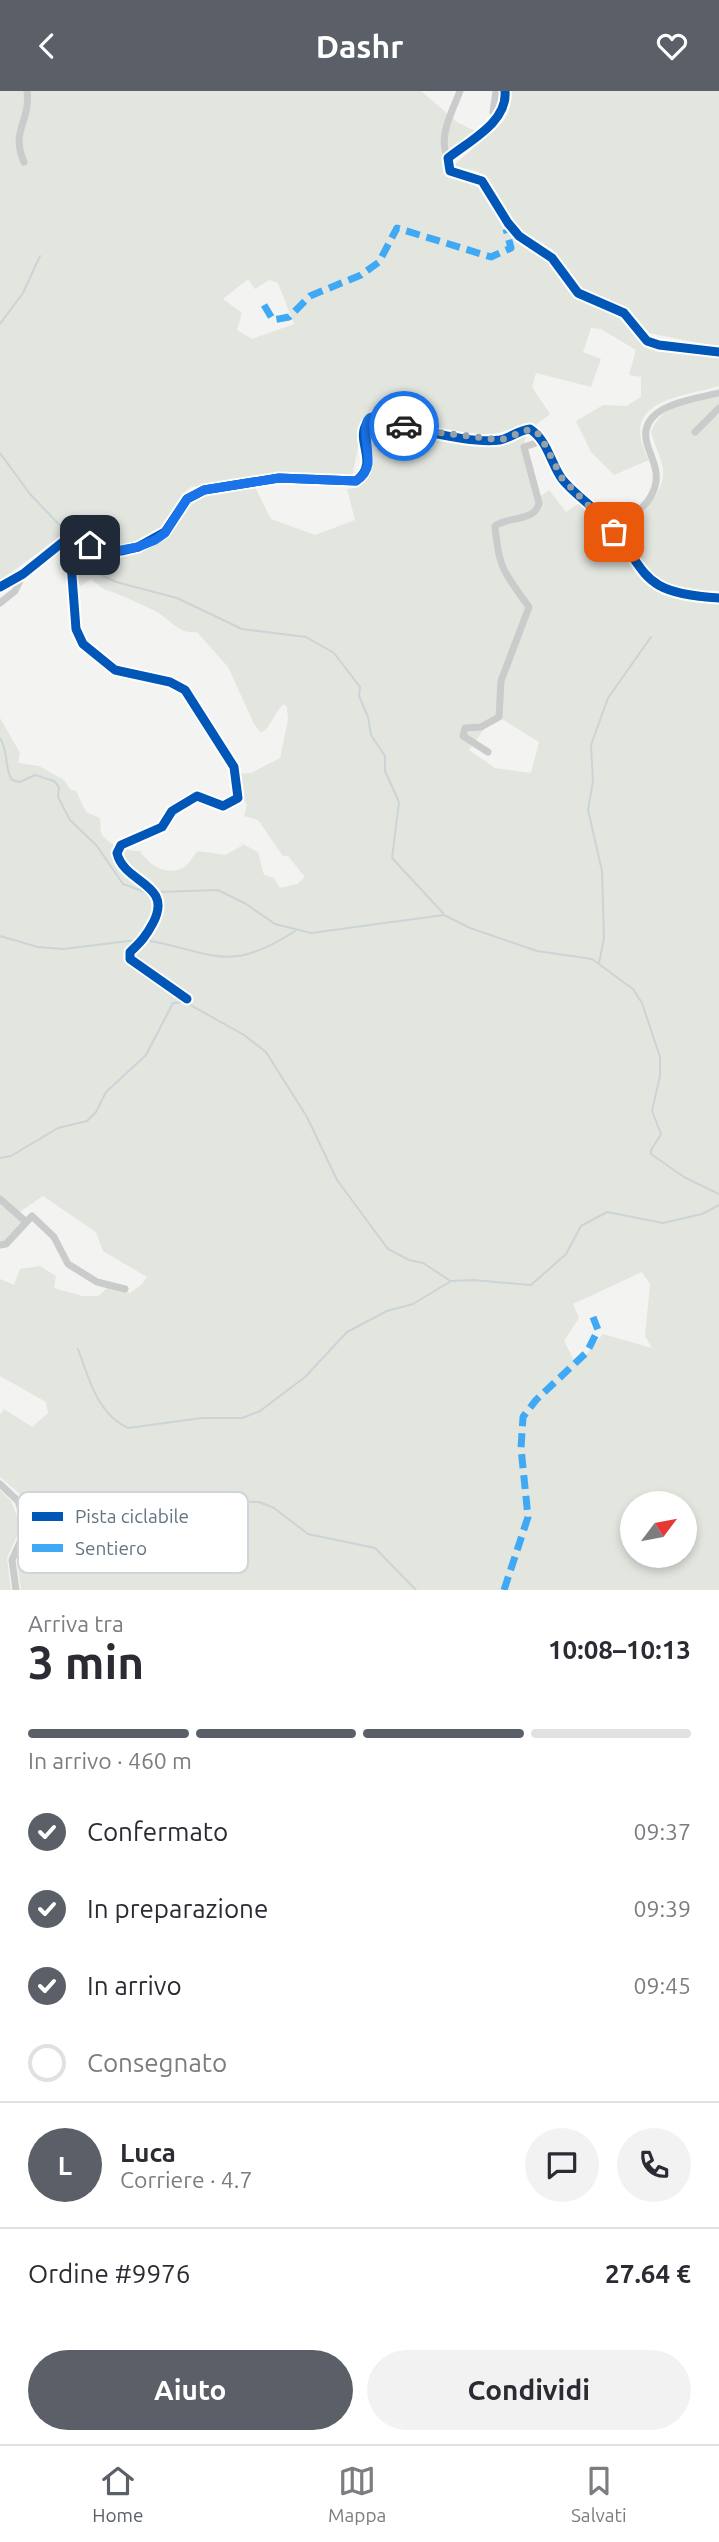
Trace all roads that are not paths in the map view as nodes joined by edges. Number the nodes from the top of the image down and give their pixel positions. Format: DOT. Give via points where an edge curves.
graph roads {
  1 [pos="27,91"];
  2 [pos="496,91"];
  3 [pos="505,91"];
  4 [pos="459,92"];
  5 [pos="497,120"];
  6 [pos="448,158"];
  7 [pos="24,162"];
  8 [pos="719,352"];
  9 [pos="719,393"];
  10 [pos="719,408"];
  11 [pos="695,432"];
  12 [pos="541,438"];
  13 [pos="614,532"];
  14 [pos="70,538"];
  15 [pos="23,574"];
  16 [pos="0,587"];
  17 [pos="719,598"];
  18 [pos="0,603"];
  19 [pos="488,752"];
  20 [pos="187,999"];
  21 [pos="0,1199"];
  22 [pos="24,1221"];
  23 [pos="0,1245"];
  24 [pos="125,1289"];
  25 [pos="0,1484"];
  26 [pos="18,1501"];
  27 [pos="18,1542"];
  28 [pos="16,1590"];
  1 -- 7 [label="street" via="16,145"];
  2 -- 5 [label="street" via="493,112"];
  3 -- 5 [label="street" via="506,101"];
  4 -- 6 [label="street" via="444,143"];
  5 -- 6 [label="street"];
  6 -- 8 [label="street" via="453,174 482,181 519,236 552,258 579,293 624,313 648,341"];
  9 -- 13 [label="street" via="680,401 656,416 646,440 657,470 652,496"];
  10 -- 11 [label="street"];
  12 -- 13 [label="street" via="562,478"];
  12 -- 14 [label="street" via="530,429 501,440 480,439 418,430 388,417 371,418 365,424 364,438 368,464 356,481 279,478 204,490 187,499 165,533 138,547 110,552"];
  12 -- 19 [label="street" via="524,447 538,510 495,526 505,577 529,607 501,681 499,717 481,727 465,728 463,736"];
  13 -- 17 [label="street" via="647,579 660,587"];
  14 -- 15 [label="street"];
  14 -- 20 [label="street" via="76,629 83,644 115,670 170,682 185,690 234,767 238,799 223,806 206,797 192,798 172,811 162,827 121,845 117,853 159,902 155,918 141,945 130,952 130,959"];
  15 -- 16 [label="street"];
  15 -- 18 [label="street" via="15,591"];
  21 -- 22 [label="street"];
  22 -- 23 [label="street" via="12,1238"];
  22 -- 24 [label="street" via="32,1216 37,1220 54,1237 68,1264 97,1282"];
  25 -- 26 [label="street"];
  27 -- 28 [label="street" via="12,1560"];
}
